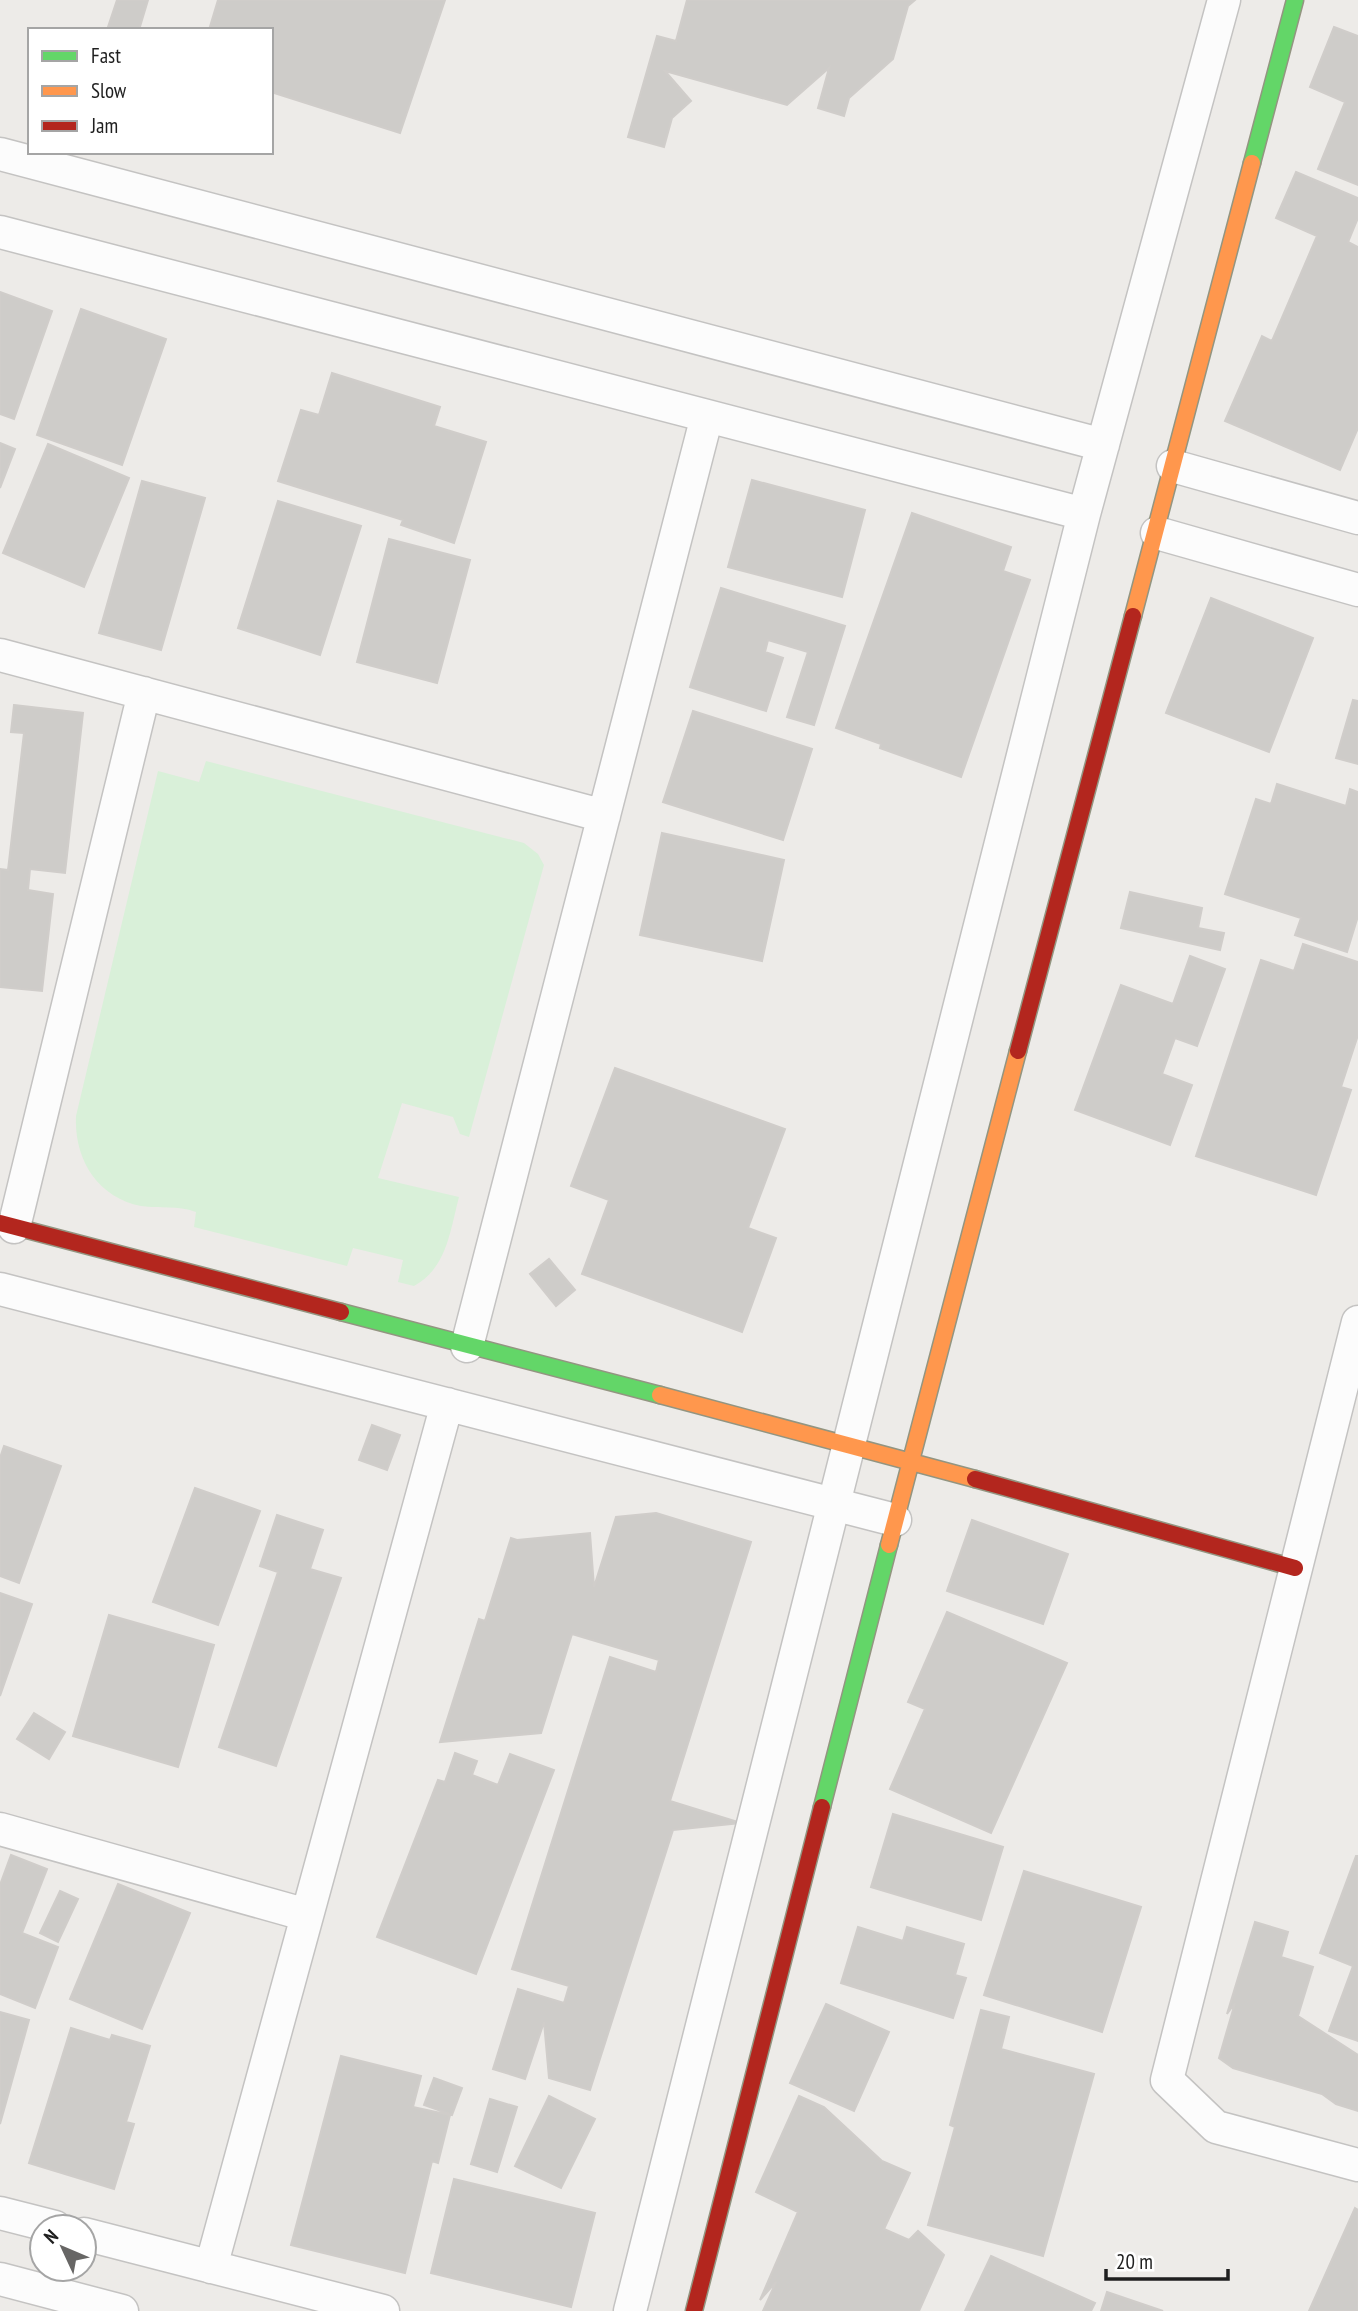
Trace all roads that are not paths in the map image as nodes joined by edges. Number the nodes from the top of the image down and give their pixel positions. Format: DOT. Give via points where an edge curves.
graph roads {
  1 [pos="1224,0"];
  2 [pos="1295,0"];
  3 [pos="0,154"];
  4 [pos="0,232"];
  5 [pos="707,416"];
  6 [pos="1103,445"];
  7 [pos="1172,466"];
  8 [pos="1084,514"];
  9 [pos="1358,518"];
  10 [pos="1157,533"];
  11 [pos="1358,590"];
  12 [pos="0,655"];
  13 [pos="145,693"];
  14 [pos="604,816"];
  15 [pos="7,1225"];
  16 [pos="0,1289"];
  17 [pos="1358,1322"];
  18 [pos="467,1346"];
  19 [pos="447,1404"];
  20 [pos="849,1444"];
  21 [pos="909,1462"];
  22 [pos="832,1502"];
  23 [pos="895,1520"];
  24 [pos="1295,1568"];
  25 [pos="0,1829"];
  26 [pos="307,1915"];
  27 [pos="1358,2165"];
  28 [pos="0,2213"];
  29 [pos="28,2220"];
  30 [pos="98,2238"];
  31 [pos="211,2267"];
  32 [pos="0,2279"];
  33 [pos="121,2311"];
  34 [pos="383,2311"];
  35 [pos="630,2311"];
  36 [pos="694,2311"];
  1 -- 6 [label="street"];
  2 -- 7 [label="street"];
  3 -- 6 [label="street"];
  4 -- 5 [label="street"];
  5 -- 8 [label="street"];
  5 -- 14 [label="street"];
  6 -- 8 [label="street"];
  7 -- 9 [label="street"];
  7 -- 10 [label="street"];
  8 -- 20 [label="street"];
  10 -- 11 [label="street"];
  10 -- 21 [label="street"];
  12 -- 13 [label="street"];
  13 -- 14 [label="street"];
  13 -- 15 [label="street"];
  14 -- 18 [label="street"];
  15 -- 18 [label="street"];
  16 -- 19 [label="street"];
  17 -- 24 [label="street"];
  18 -- 20 [label="street"];
  19 -- 22 [label="street"];
  19 -- 26 [label="street"];
  20 -- 21 [label="street"];
  20 -- 22 [label="street"];
  21 -- 23 [label="street"];
  21 -- 24 [label="street"];
  22 -- 23 [label="street"];
  22 -- 35 [label="street"];
  23 -- 36 [label="street"];
  24 -- 27 [label="street" via="1167,2080 1216,2127"];
  25 -- 26 [label="street"];
  26 -- 31 [label="street"];
  28 -- 29 [label="street"];
  30 -- 31 [label="street"];
  31 -- 34 [label="street"];
  32 -- 33 [label="street"];
}
